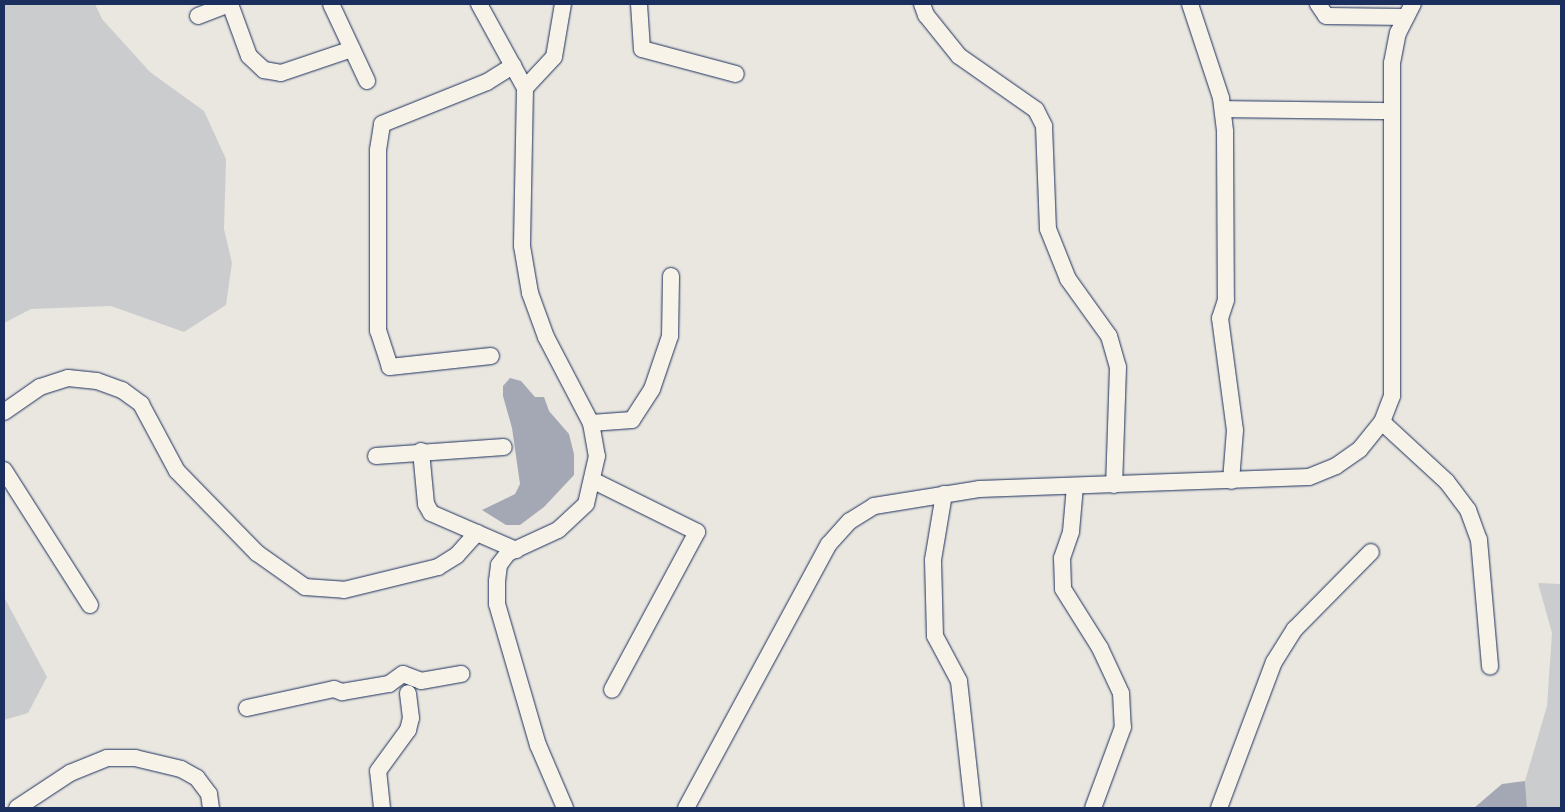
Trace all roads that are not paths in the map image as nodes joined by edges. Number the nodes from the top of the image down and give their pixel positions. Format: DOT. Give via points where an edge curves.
graph roads {
  1 [pos="230,4"];
  2 [pos="331,4"];
  3 [pos="480,4"];
  4 [pos="563,4"];
  5 [pos="639,4"];
  6 [pos="922,4"];
  7 [pos="1190,4"];
  8 [pos="1318,4"];
  9 [pos="1410,11"];
  10 [pos="198,16"];
  11 [pos="352,49"];
  12 [pos="514,66"];
  13 [pos="736,74"];
  14 [pos="367,81"];
  15 [pos="525,88"];
  16 [pos="1222,109"];
  17 [pos="1392,112"];
  18 [pos="671,276"];
  19 [pos="491,356"];
  20 [pos="4,412"];
  21 [pos="1382,422"];
  22 [pos="591,423"];
  23 [pos="504,447"];
  24 [pos="421,451"];
  25 [pos="376,456"];
  26 [pos="4,470"];
  27 [pos="594,481"];
  28 [pos="1231,481"];
  29 [pos="1114,485"];
  30 [pos="1075,486"];
  31 [pos="944,494"];
  32 [pos="477,533"];
  33 [pos="516,550"];
  34 [pos="1371,552"];
  35 [pos="90,605"];
  36 [pos="1490,668"];
  37 [pos="460,674"];
  38 [pos="421,682"];
  39 [pos="389,684"];
  40 [pos="612,690"];
  41 [pos="408,693"];
  42 [pos="247,708"];
  43 [pos="17,808"];
  44 [pos="211,808"];
  45 [pos="382,808"];
  46 [pos="564,808"];
  47 [pos="686,808"];
  48 [pos="973,808"];
  49 [pos="1093,808"];
  50 [pos="1219,808"];
  1 -- 10 [label="street"];
  1 -- 11 [label="street" via="249,56 264,70 281,73"];
  2 -- 11 [label="street"];
  3 -- 12 [label="street"];
  4 -- 15 [label="street" via="554,57"];
  5 -- 13 [label="street" via="642,49"];
  6 -- 29 [label="street" via="926,15 958,56 1036,110 1044,126 1048,229 1068,279 1110,336 1118,367"];
  7 -- 16 [label="street"];
  8 -- 9 [label="street" via="1326,16"];
  9 -- 17 [label="street" via="1398,33 1392,63"];
  11 -- 14 [label="street"];
  12 -- 15 [label="street"];
  12 -- 19 [label="street" via="487,82 382,124 378,150 378,331 390,367"];
  15 -- 22 [label="street" via="524,265 546,337"];
  16 -- 17 [label="street"];
  16 -- 28 [label="street" via="1226,300 1220,318 1235,430"];
  17 -- 21 [label="street" via="1392,396"];
  18 -- 22 [label="street" via="670,336 652,389 632,420"];
  20 -- 32 [label="street" via="40,387 68,378 97,381 122,390 141,404 177,471 257,553 305,587 344,590 438,567 457,555"];
  21 -- 28 [label="street" via="1360,449 1336,466 1309,477"];
  21 -- 36 [label="street" via="1447,482 1468,510 1478,540"];
  22 -- 27 [label="street" via="597,456"];
  23 -- 24 [label="street" via="448,453"];
  24 -- 25 [label="street"];
  24 -- 32 [label="street" via="426,504 431,513"];
  26 -- 35 [label="street"];
  27 -- 33 [label="street" via="586,504 577,515 558,530"];
  27 -- 40 [label="street" via="697,532"];
  28 -- 29 [label="street"];
  29 -- 30 [label="street"];
  30 -- 31 [label="street" via="979,489"];
  30 -- 49 [label="street" via="1070,532 1062,558 1063,589 1100,648 1122,701 1123,727"];
  31 -- 47 [label="street" via="874,506 850,521 829,544"];
  31 -- 48 [label="street" via="933,560 935,636 958,681"];
  32 -- 33 [label="street"];
  33 -- 46 [label="street" via="508,553 500,565 497,604 538,745"];
  34 -- 50 [label="street" via="1295,629 1274,662"];
  37 -- 38 [label="street"];
  38 -- 39 [label="street" via="403,674"];
  38 -- 41 [label="street"];
  39 -- 41 [label="street" via="392,692"];
  39 -- 42 [label="street" via="342,692 334,689"];
  41 -- 45 [label="street" via="411,718 408,730 378,771"];
  43 -- 44 [label="street" via="70,773 107,758 136,758 182,769 197,778 209,794"];
}
